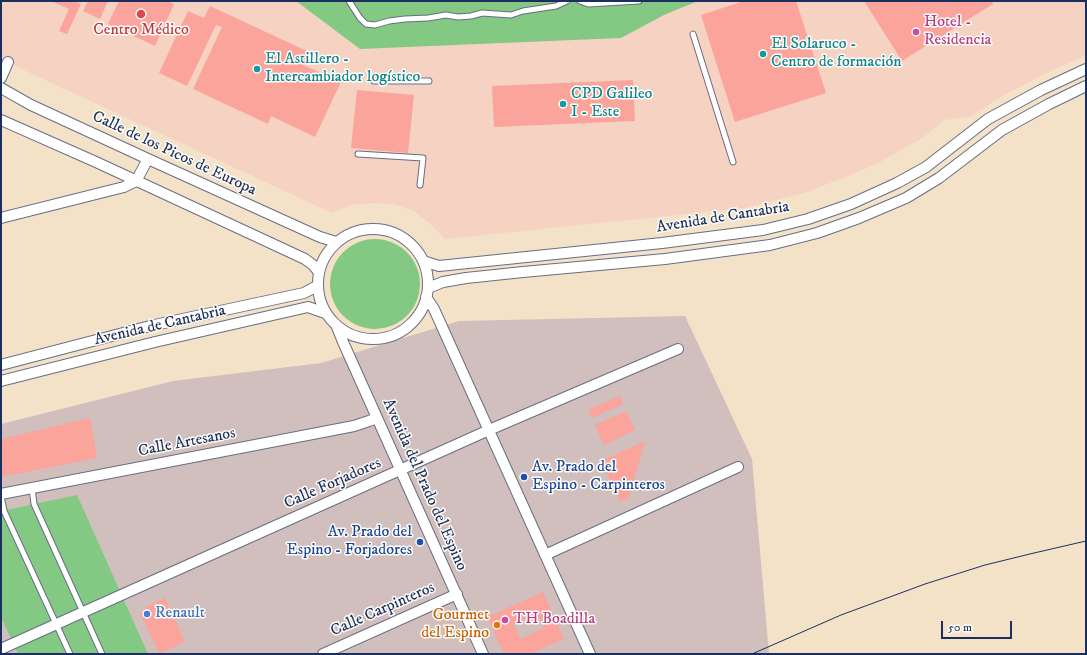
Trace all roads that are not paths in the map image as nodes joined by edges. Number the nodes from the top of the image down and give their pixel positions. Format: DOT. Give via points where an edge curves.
graph roads {
  1 [pos="349,1"];
  2 [pos="567,1"];
  3 [pos="580,1"];
  4 [pos="639,1"];
  5 [pos="693,34"];
  6 [pos="8,62"];
  7 [pos="1086,69"];
  8 [pos="1,78"];
  9 [pos="374,80"];
  10 [pos="430,81"];
  11 [pos="1086,86"];
  12 [pos="1,88"];
  13 [pos="1,120"];
  14 [pos="358,154"];
  15 [pos="148,159"];
  16 [pos="733,162"];
  17 [pos="136,181"];
  18 [pos="420,185"];
  19 [pos="1,218"];
  20 [pos="336,242"];
  21 [pos="423,261"];
  22 [pos="319,272"];
  23 [pos="317,286"];
  24 [pos="427,292"];
  25 [pos="325,314"];
  26 [pos="337,327"];
  27 [pos="678,349"];
  28 [pos="1,365"];
  29 [pos="1,381"];
  30 [pos="377,418"];
  31 [pos="489,430"];
  32 [pos="738,466"];
  33 [pos="400,470"];
  34 [pos="32,488"];
  35 [pos="1,495"];
  36 [pos="545,555"];
  37 [pos="456,594"];
  38 [pos="83,612"];
  39 [pos="57,624"];
  40 [pos="1,649"];
  41 [pos="70,654"];
  42 [pos="102,654"];
  43 [pos="323,654"];
  44 [pos="484,654"];
  45 [pos="590,654"];
  1 -- 2 [label="lane" via="366,24 375,25 389,21 446,15 471,16 482,12 511,15 556,6"];
  3 -- 4 [label="lane" via="588,4"];
  5 -- 16 [label="lane"];
  6 -- 8 [label="street"];
  7 -- 21 [label="street, Avenida de Cantabria" via="988,119 926,167 897,183 808,219 763,230 662,244 439,266"];
  9 -- 10 [label="lane"];
  11 -- 24 [label="street, Avenida de Cantabria" via="1002,130 939,178 906,198 817,233 770,246 665,260 466,278 443,282"];
  12 -- 15 [label="street, Calle de los Picos de Europa" via="31,105"];
  13 -- 17 [label="street"];
  14 -- 18 [label="lane" via="423,158"];
  15 -- 17 [label="street"];
  15 -- 20 [label="street, Calle de los Picos de Europa"];
  17 -- 19 [label="street" via="124,187"];
  17 -- 22 [label="street" via="305,259"];
  20 -- 21 [label="street" via="349,234 379,229 397,235 410,244"];
  20 -- 22 [label="street" via="325,255"];
  21 -- 24 [label="street"];
  22 -- 23 [label="street"];
  23 -- 25 [label="street"];
  23 -- 28 [label="street, Avenida de Cantabria" via="304,293 150,326"];
  24 -- 26 [label="street" via="419,314 404,330 387,338 368,339 352,336"];
  24 -- 31 [label="street"];
  25 -- 26 [label="street"];
  25 -- 29 [label="street, Avenida de Cantabria" via="308,307"];
  26 -- 30 [label="street, Avenida del Prado del Espino"];
  27 -- 31 [label="street, Calle Forjadores"];
  30 -- 33 [label="street, Avenida del Prado del Espino"];
  30 -- 34 [label="street, Calle Artesanos" via="354,426"];
  31 -- 33 [label="street, Calle Forjadores"];
  31 -- 36 [label="street"];
  32 -- 36 [label="street"];
  33 -- 37 [label="street, Avenida del Prado del Espino"];
  33 -- 38 [label="street, Calle Forjadores"];
  34 -- 35 [label="street, Calle Artesanos"];
  34 -- 38 [label="lane" via="34,504"];
  35 -- 39 [label="lane" via="4,511"];
  36 -- 45 [label="street"];
  37 -- 43 [label="street, Calle Carpinteros"];
  37 -- 44 [label="street, Avenida del Prado del Espino"];
  38 -- 39 [label="street, Calle Forjadores"];
  38 -- 42 [label="lane"];
  39 -- 40 [label="street, Calle Forjadores"];
  39 -- 41 [label="lane"];
}
